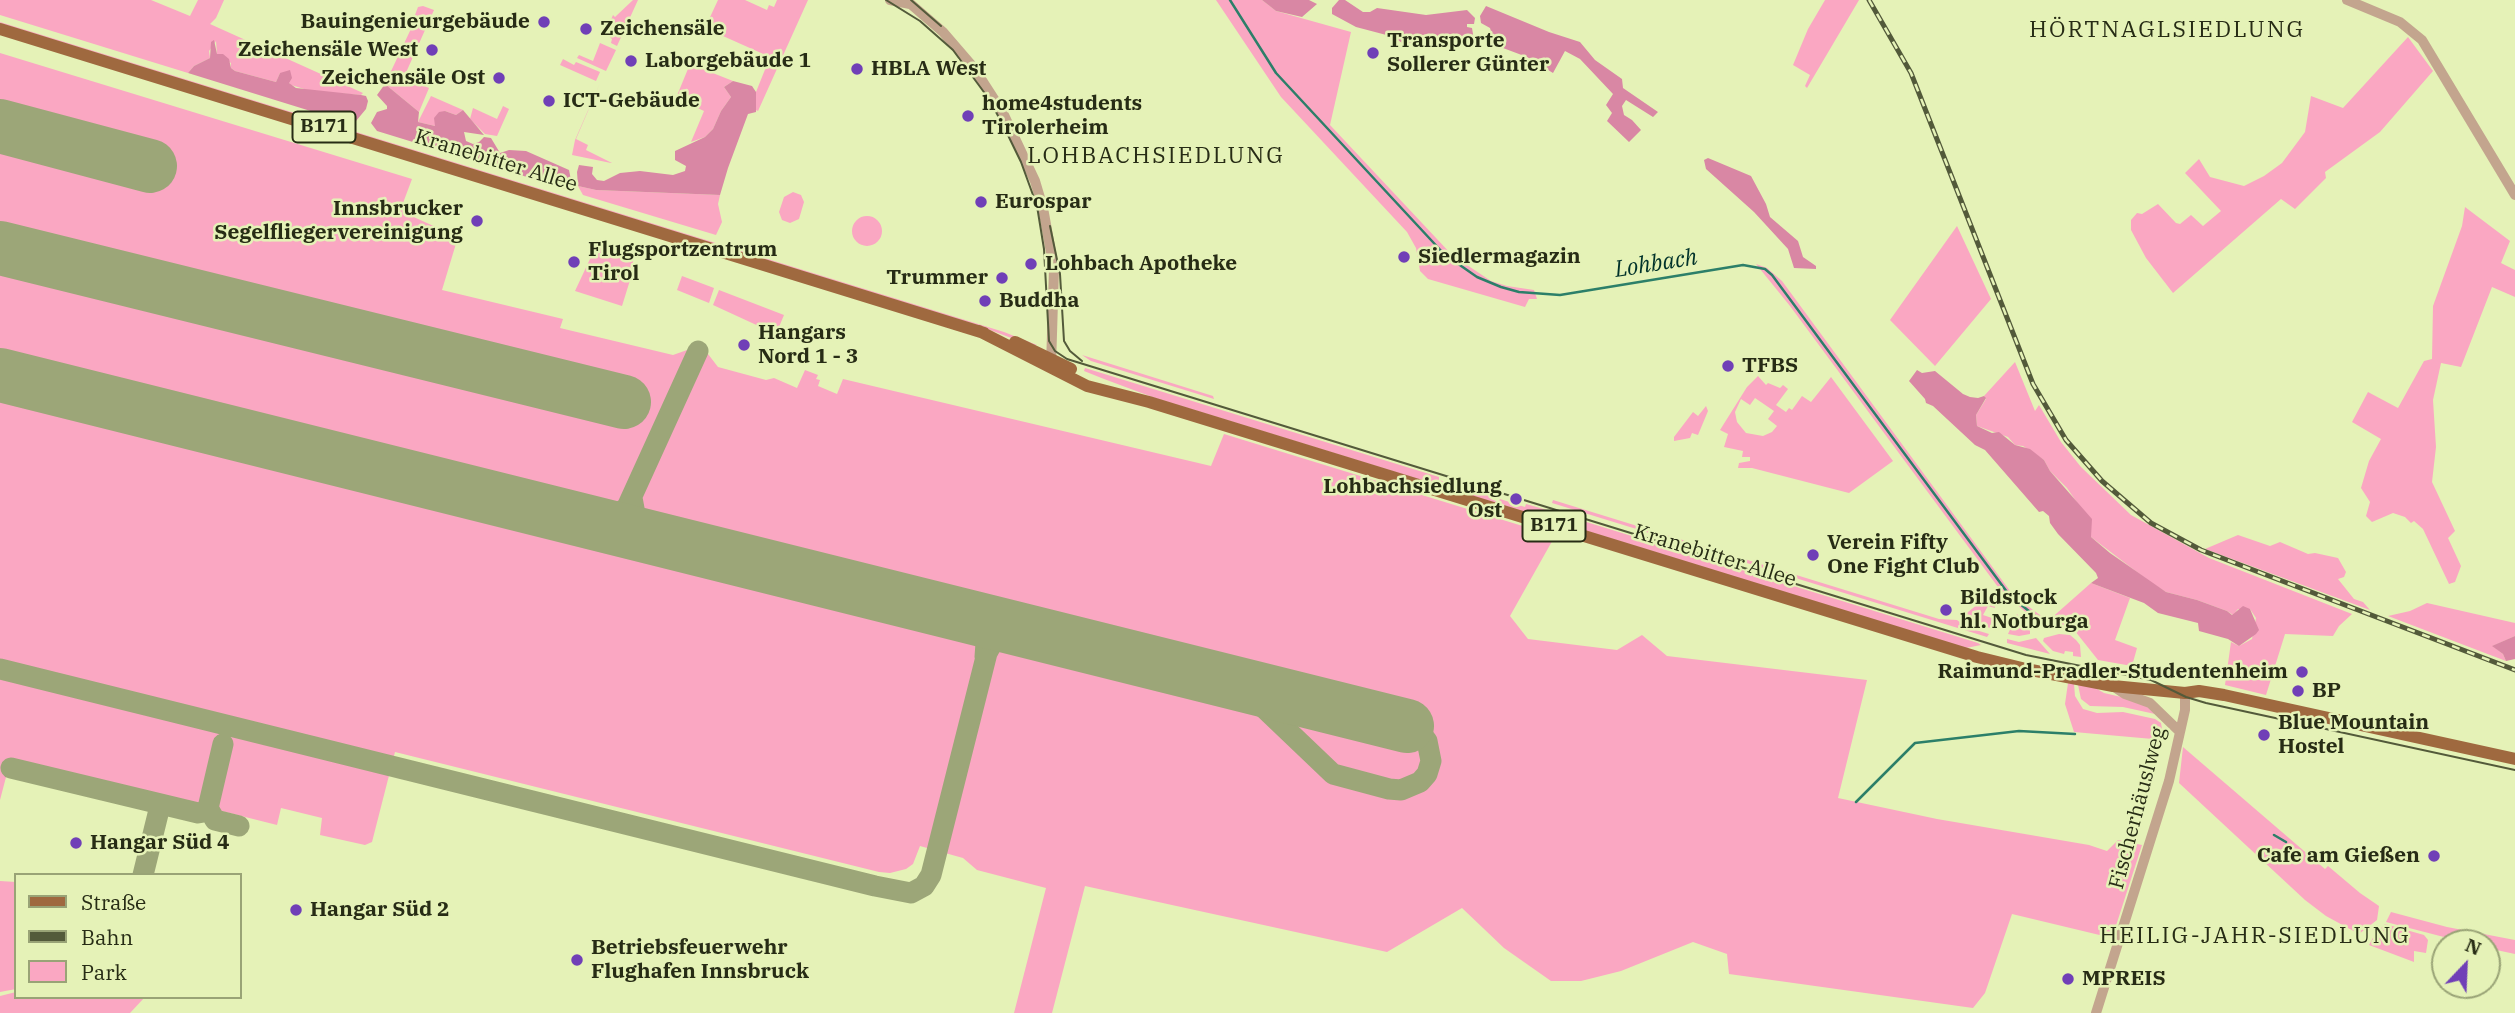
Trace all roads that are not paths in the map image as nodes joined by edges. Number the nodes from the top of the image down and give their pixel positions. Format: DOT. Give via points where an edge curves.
graph roads {
  1 [pos="890,0"];
  2 [pos="2347,0"];
  3 [pos="908,2"];
  4 [pos="0,29"];
  5 [pos="2515,195"];
  6 [pos="1051,365"];
  7 [pos="2113,685"];
  8 [pos="2185,693"];
  9 [pos="2179,731"];
  10 [pos="2515,759"];
  11 [pos="2096,1013"];
  1 -- 3 [label="street"];
  2 -- 5 [label="street" via="2400,22 2422,40"];
  3 -- 6 [label="street" via="943,32 974,68 1003,113 1035,181 1054,269"];
  4 -- 6 [label="main road, Kranebitter Allee / B171" via="979,331"];
  6 -- 7 [label="main road, Kranebitter Allee / B171" via="1087,386 1977,657"];
  7 -- 8 [label="main road, Kranebitter Allee / B171"];
  7 -- 9 [label="street" via="2150,703"];
  8 -- 9 [label="street, Fischerhäuslweg"];
  8 -- 10 [label="main road, Kranebitter Allee / B171" via="2224,695"];
  9 -- 11 [label="street, Fischerhäuslweg" via="2164,798"];
}
